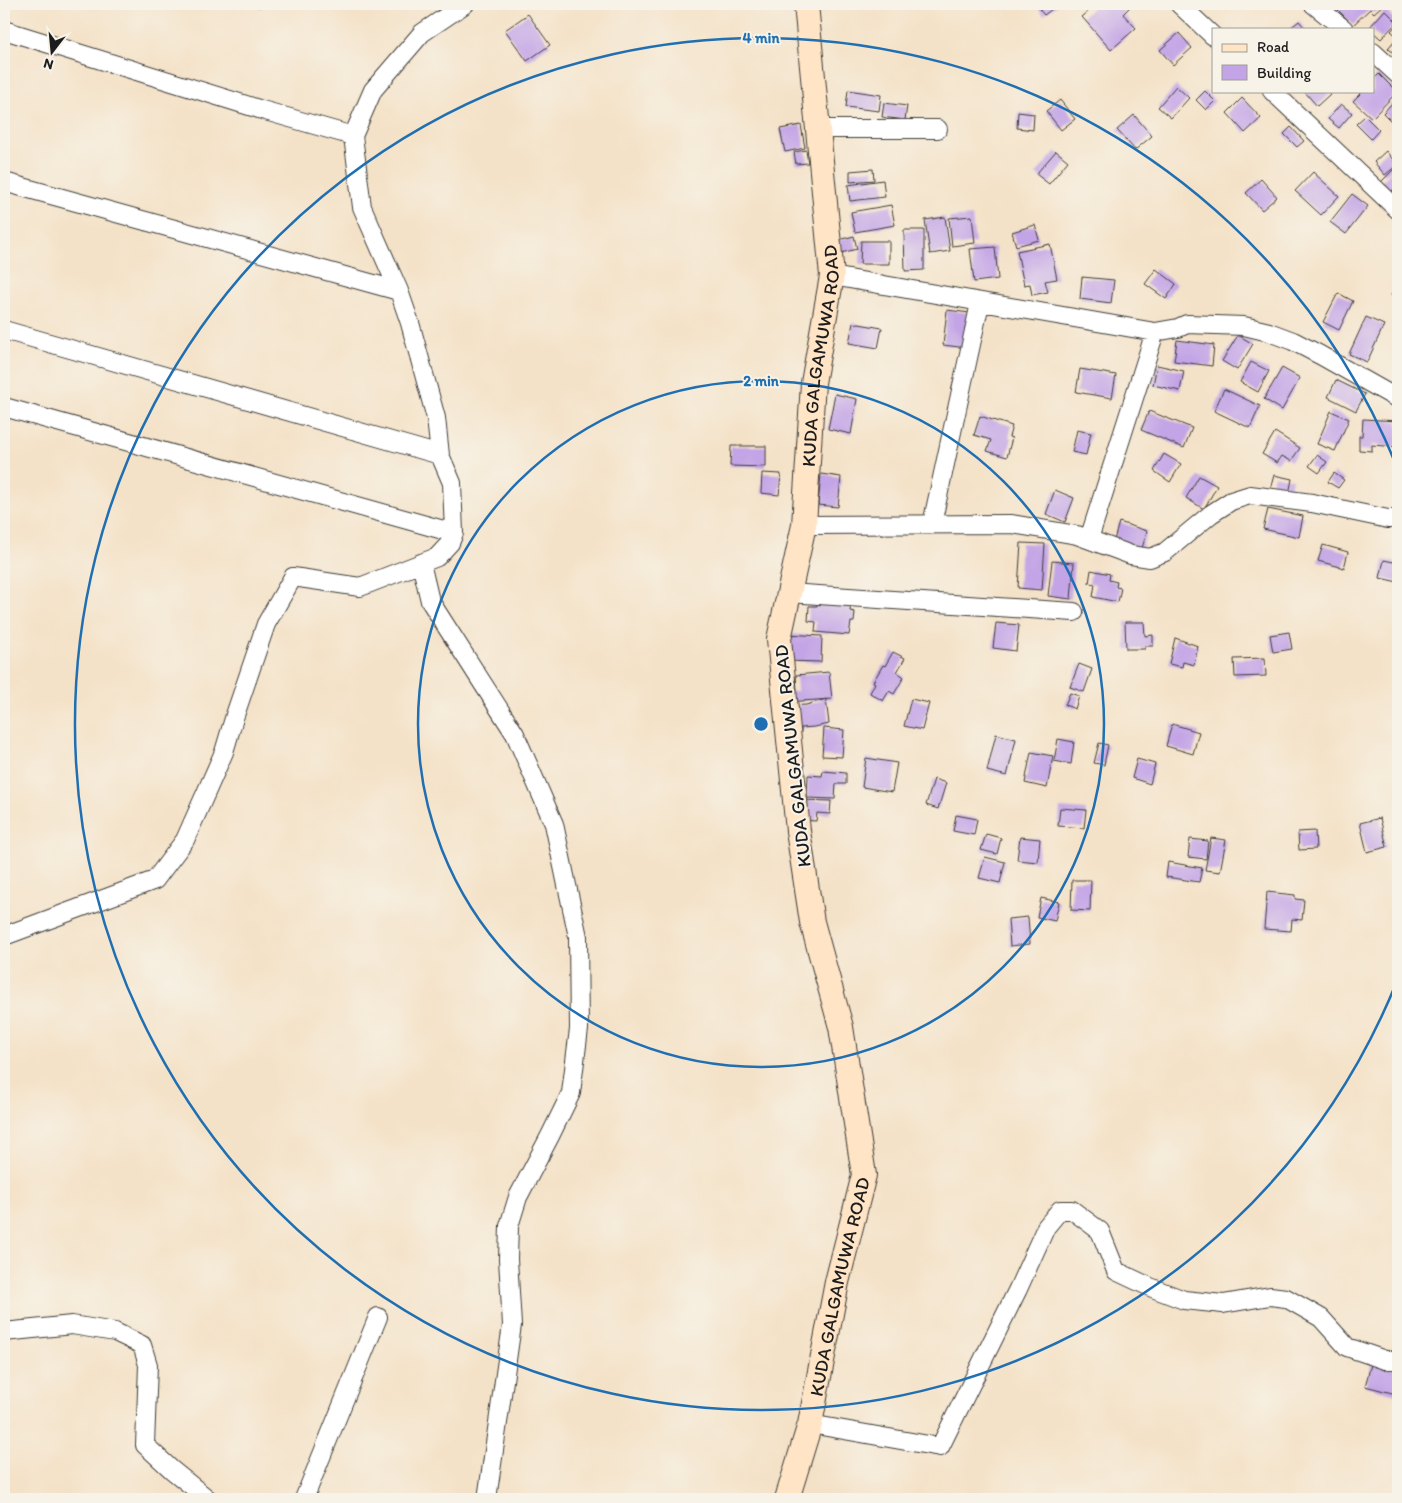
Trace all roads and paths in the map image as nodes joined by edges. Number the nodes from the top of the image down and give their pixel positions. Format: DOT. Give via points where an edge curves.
graph roads {
  1 [pos="465,4"];
  2 [pos="806,4"];
  3 [pos="1179,4"];
  4 [pos="1313,4"];
  5 [pos="1343,28"];
  6 [pos="4,30"];
  7 [pos="1212,35"];
  8 [pos="1374,53"];
  9 [pos="1398,75"];
  10 [pos="1273,92"];
  11 [pos="818,128"];
  12 [pos="938,129"];
  13 [pos="353,136"];
  14 [pos="4,182"];
  15 [pos="1398,210"];
  16 [pos="832,276"];
  17 [pos="399,290"];
  18 [pos="980,303"];
  19 [pos="4,330"];
  20 [pos="1155,332"];
  21 [pos="1398,399"];
  22 [pos="4,407"];
  23 [pos="440,455"];
  24 [pos="1398,519"];
  25 [pos="932,524"];
  26 [pos="804,525"];
  27 [pos="454,533"];
  28 [pos="1089,539"];
  29 [pos="421,563"];
  30 [pos="789,592"];
  31 [pos="1074,612"];
  32 [pos="4,936"];
  33 [pos="378,1317"];
  34 [pos="4,1332"];
  35 [pos="1398,1360"];
  36 [pos="810,1424"];
  37 [pos="208,1499"];
  38 [pos="304,1499"];
  39 [pos="487,1499"];
  40 [pos="787,1499"];
  1 -- 13 [label="street" via="422,34 373,90"];
  2 -- 11 [label="street, KUDA GALGAMUWA ROAD"];
  3 -- 7 [label="street"];
  4 -- 5 [label="street"];
  6 -- 13 [label="street"];
  8 -- 9 [label="street"];
  10 -- 15 [label="street"];
  11 -- 12 [label="street"];
  11 -- 16 [label="street, KUDA GALGAMUWA ROAD"];
  13 -- 17 [label="street" via="362,207"];
  14 -- 17 [label="street"];
  16 -- 18 [label="street"];
  16 -- 26 [label="street, KUDA GALGAMUWA ROAD" via="813,383"];
  17 -- 23 [label="street" via="436,418"];
  18 -- 20 [label="street"];
  18 -- 25 [label="street"];
  19 -- 23 [label="street"];
  20 -- 21 [label="street" via="1187,324 1244,326 1269,332 1314,352"];
  20 -- 28 [label="street"];
  22 -- 27 [label="street"];
  23 -- 27 [label="street" via="452,483"];
  24 -- 28 [label="street" via="1250,495 1231,501 1165,552 1150,558 1131,555"];
  25 -- 26 [label="street"];
  25 -- 28 [label="street" via="1012,524"];
  26 -- 30 [label="street, KUDA GALGAMUWA ROAD"];
  27 -- 29 [label="street" via="438,557"];
  29 -- 32 [label="street" via="360,587 293,577 266,624 224,752 185,840 155,880"];
  29 -- 39 [label="street" via="430,601 515,734 548,808 578,937 579,1029 571,1093 518,1198 509,1226 512,1325"];
  30 -- 31 [label="street"];
  30 -- 36 [label="street, KUDA GALGAMUWA ROAD" via="779,639 798,831 812,922 841,1027 864,1175 837,1282"];
  33 -- 38 [label="street"];
  34 -- 37 [label="street" via="72,1325 115,1332 142,1345 148,1365 144,1445"];
  35 -- 36 [label="street" via="1385,1360 1347,1347 1320,1318 1286,1298 1270,1296 1223,1304 1184,1300 1150,1287 1116,1271 1100,1231 1072,1210 1060,1210 1046,1227 940,1447"];
  36 -- 40 [label="street, KUDA GALGAMUWA ROAD"];
}
